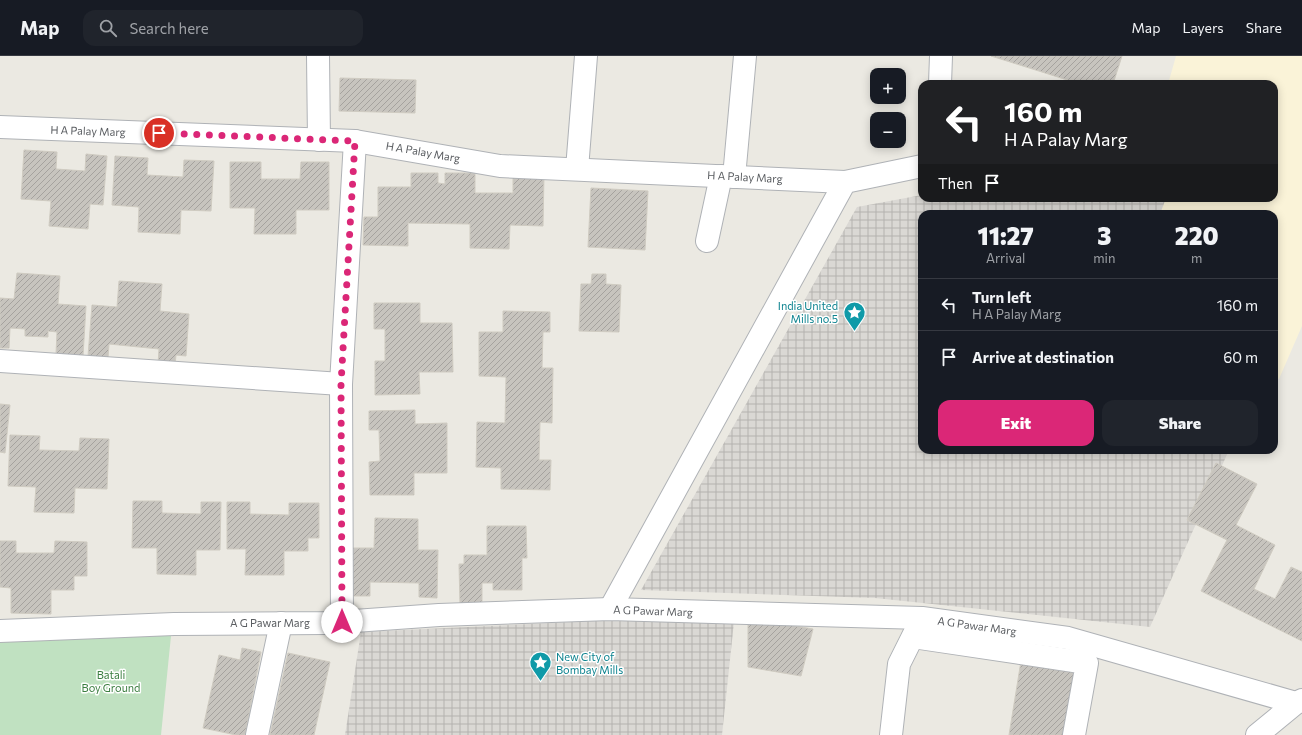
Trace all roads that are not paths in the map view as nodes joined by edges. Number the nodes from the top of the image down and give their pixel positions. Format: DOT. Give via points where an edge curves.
graph roads {
  1 [pos="318,56"];
  2 [pos="586,56"];
  3 [pos="745,56"];
  4 [pos="941,56"];
  5 [pos="940,80"];
  6 [pos="0,127"];
  7 [pos="318,140"];
  8 [pos="355,141"];
  9 [pos="918,167"];
  10 [pos="578,169"];
  11 [pos="728,176"];
  12 [pos="845,182"];
  13 [pos="708,242"];
  14 [pos="0,361"];
  15 [pos="341,384"];
  16 [pos="610,609"];
  17 [pos="922,618"];
  18 [pos="342,622"];
  19 [pos="281,623"];
  20 [pos="0,631"];
  21 [pos="913,637"];
  22 [pos="1299,702"];
  23 [pos="257,735"];
  24 [pos="890,735"];
  25 [pos="1074,735"];
  26 [pos="1257,735"];
  1 -- 7 [label="street"];
  2 -- 10 [label="street"];
  3 -- 11 [label="street"];
  4 -- 5 [label="street"];
  6 -- 7 [label="street, H A Palay Marg"];
  7 -- 8 [label="street, H A Palay Marg"];
  8 -- 10 [label="street, H A Palay Marg" via="500,166"];
  8 -- 15 [label="street"];
  9 -- 12 [label="street, H A Palay Marg"];
  10 -- 11 [label="street, H A Palay Marg"];
  11 -- 12 [label="street, H A Palay Marg"];
  11 -- 13 [label="street"];
  12 -- 16 [label="street"];
  14 -- 15 [label="street"];
  15 -- 18 [label="street"];
  16 -- 17 [label="street, A G Pawar Marg"];
  16 -- 18 [label="street, A G Pawar Marg" via="439,615"];
  17 -- 21 [label="street"];
  17 -- 22 [label="street, A G Pawar Marg" via="1068,638"];
  18 -- 19 [label="street, A G Pawar Marg"];
  19 -- 20 [label="street, A G Pawar Marg" via="174,624"];
  19 -- 23 [label="street"];
  21 -- 24 [label="street" via="899,664"];
  21 -- 25 [label="street" via="1087,663"];
  22 -- 26 [label="street"];
}
